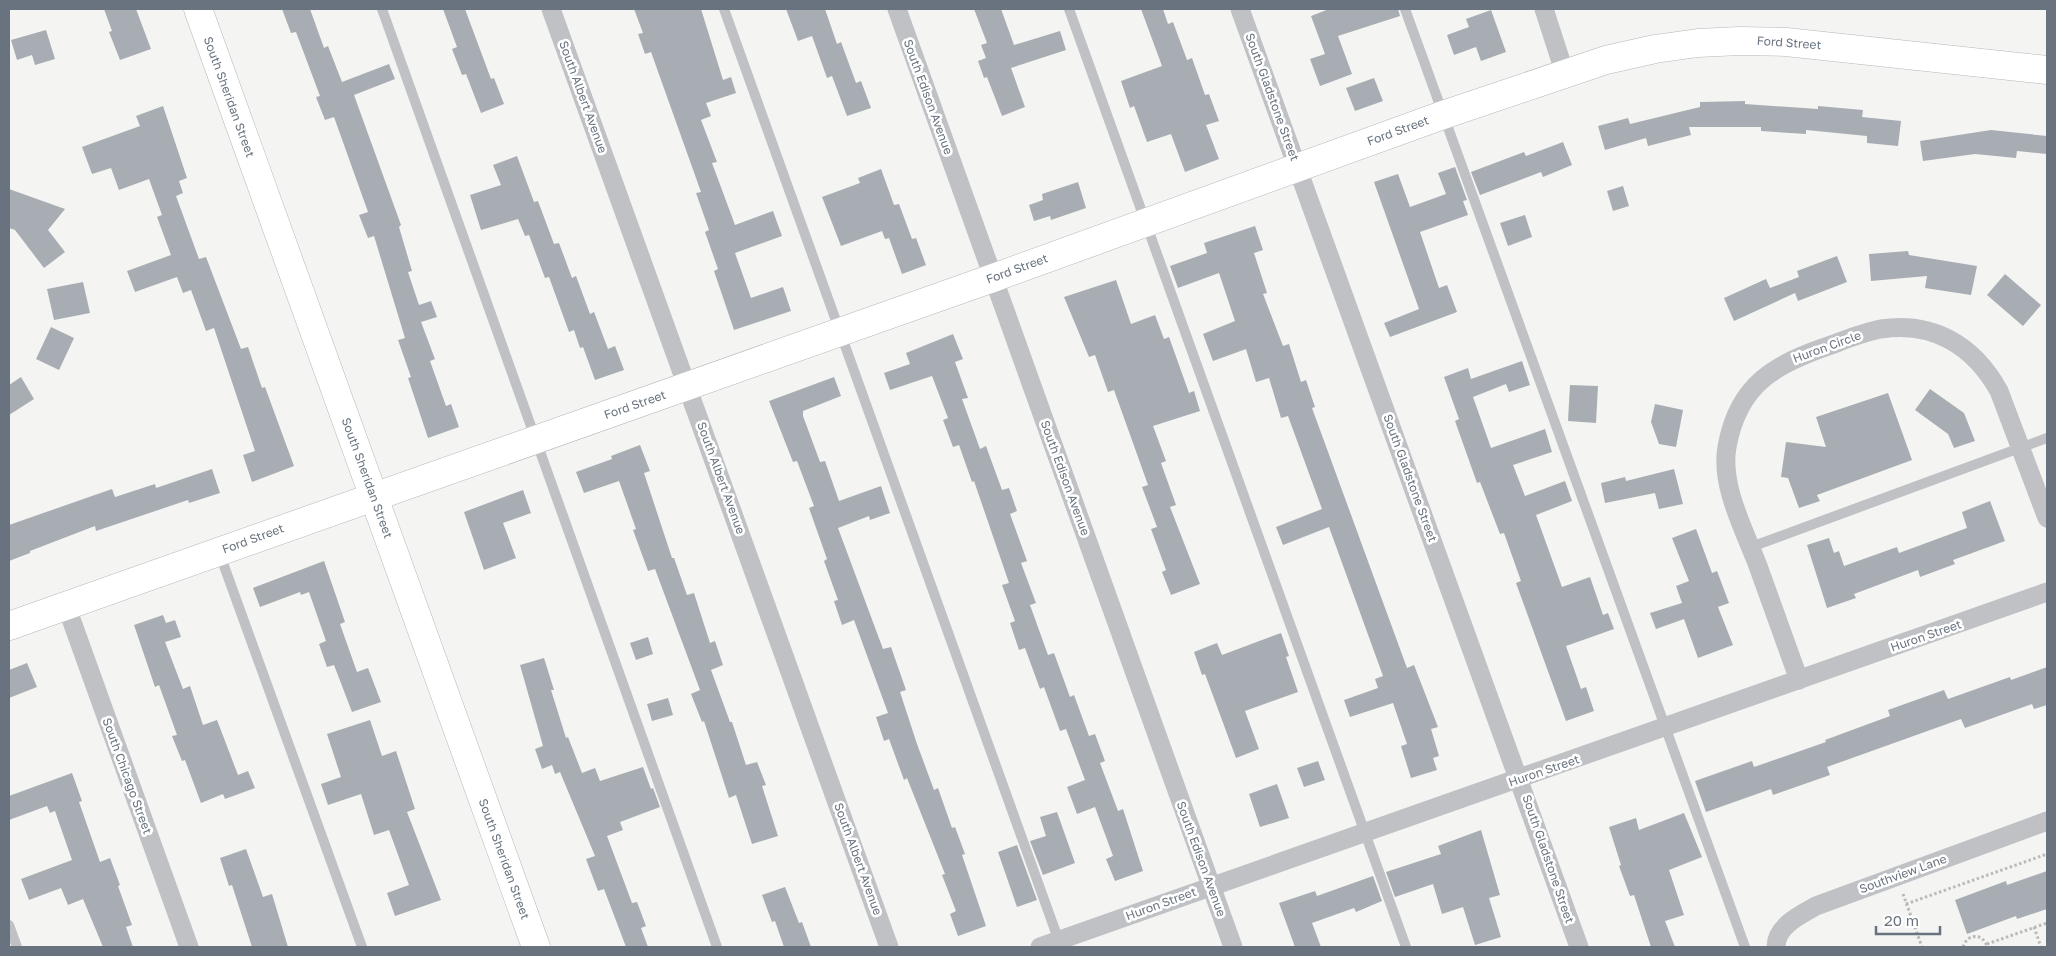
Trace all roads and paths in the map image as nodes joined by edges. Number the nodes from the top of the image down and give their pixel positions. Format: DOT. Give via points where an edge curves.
graph roads {
  1 [pos="198,9"];
  2 [pos="382,9"];
  3 [pos="551,9"];
  4 [pos="724,9"];
  5 [pos="896,9"];
  6 [pos="1069,9"];
  7 [pos="1240,9"];
  8 [pos="1405,9"];
  9 [pos="1544,9"];
  10 [pos="2047,70"];
  11 [pos="1565,74"];
  12 [pos="1443,115"];
  13 [pos="1297,167"];
  14 [pos="1145,222"];
  15 [pos="993,278"];
  16 [pos="839,333"];
  17 [pos="688,386"];
  18 [pos="2047,438"];
  19 [pos="536,439"];
  20 [pos="2021,447"];
  21 [pos="373,496"];
  22 [pos="2047,518"];
  23 [pos="1751,547"];
  24 [pos="219,551"];
  25 [pos="2047,592"];
  26 [pos="66,605"];
  27 [pos="9,626"];
  28 [pos="1799,680"];
  29 [pos="1665,728"];
  30 [pos="1520,779"];
  31 [pos="2047,821"];
  32 [pos="1364,833"];
  33 [pos="2047,854"];
  34 [pos="1896,877"];
  35 [pos="1211,887"];
  36 [pos="1906,904"];
  37 [pos="2047,922"];
  38 [pos="9,925"];
  39 [pos="2034,927"];
  40 [pos="1060,944"];
  41 [pos="1988,946"];
  42 [pos="17,947"];
  43 [pos="189,947"];
  44 [pos="362,947"];
  45 [pos="536,947"];
  46 [pos="717,947"];
  47 [pos="889,947"];
  48 [pos="1040,947"];
  49 [pos="1233,947"];
  50 [pos="1406,947"];
  51 [pos="1579,947"];
  52 [pos="1744,947"];
  53 [pos="1776,947"];
  54 [pos="1922,947"];
  55 [pos="1963,947"];
  56 [pos="2041,947"];
  1 -- 21 [label="street, South Sheridan Street"];
  2 -- 19 [label="lane"];
  3 -- 17 [label="street, South Albert Avenue"];
  4 -- 16 [label="lane"];
  5 -- 15 [label="street, South Edison Avenue"];
  6 -- 14 [label="lane"];
  7 -- 13 [label="street, South Gladstone Street"];
  8 -- 12 [label="lane"];
  9 -- 11 [label="street"];
  10 -- 11 [label="street, Ford Street" via="1740,40 1655,49 1606,60"];
  11 -- 12 [label="street, Ford Street"];
  12 -- 13 [label="street, Ford Street"];
  12 -- 29 [label="lane"];
  13 -- 14 [label="street, Ford Street"];
  13 -- 30 [label="street, South Gladstone Street"];
  14 -- 15 [label="street, Ford Street"];
  14 -- 32 [label="lane"];
  15 -- 16 [label="street, Ford Street"];
  15 -- 35 [label="street, South Edison Avenue"];
  16 -- 17 [label="street, Ford Street"];
  16 -- 40 [label="lane"];
  17 -- 19 [label="street, Ford Street"];
  17 -- 47 [label="street, South Albert Avenue"];
  18 -- 20 [label="lane"];
  19 -- 21 [label="street, Ford Street"];
  19 -- 46 [label="lane"];
  20 -- 22 [label="street, Huron Circle"];
  20 -- 23 [label="lane"];
  20 -- 23 [label="street, Huron Circle" via="1989,372 1975,356 1937,334 1904,327 1880,329 1800,355 1778,366 1745,398 1734,420 1727,446 1731,493"];
  21 -- 24 [label="street, Ford Street"];
  21 -- 45 [label="street, South Sheridan Street"];
  23 -- 28 [label="street, Huron Circle"];
  24 -- 26 [label="street, Ford Street"];
  24 -- 44 [label="lane"];
  25 -- 28 [label="street, Huron Street"];
  26 -- 27 [label="street, Ford Street"];
  26 -- 43 [label="street, South Chicago Street"];
  28 -- 29 [label="street, Huron Street"];
  29 -- 30 [label="street, Huron Street"];
  29 -- 52 [label="lane"];
  30 -- 32 [label="street, Huron Street"];
  30 -- 51 [label="street, South Gladstone Street"];
  31 -- 34 [label="street, Southview Lane"];
  32 -- 35 [label="street, Huron Street"];
  32 -- 50 [label="lane"];
  33 -- 36 [label="path"];
  34 -- 36 [label="path"];
  34 -- 53 [label="street, Southview Lane" via="1802,913 1787,924 1776,940"];
  35 -- 40 [label="street, Huron Street"];
  35 -- 49 [label="street, South Edison Avenue"];
  36 -- 54 [label="path"];
  37 -- 39 [label="path"];
  38 -- 42 [label="lane"];
  39 -- 41 [label="path"];
  39 -- 56 [label="path"];
  40 -- 48 [label="street, Huron Street"];
  41 -- 55 [label="path" via="1982,938 1974,936"];
}
